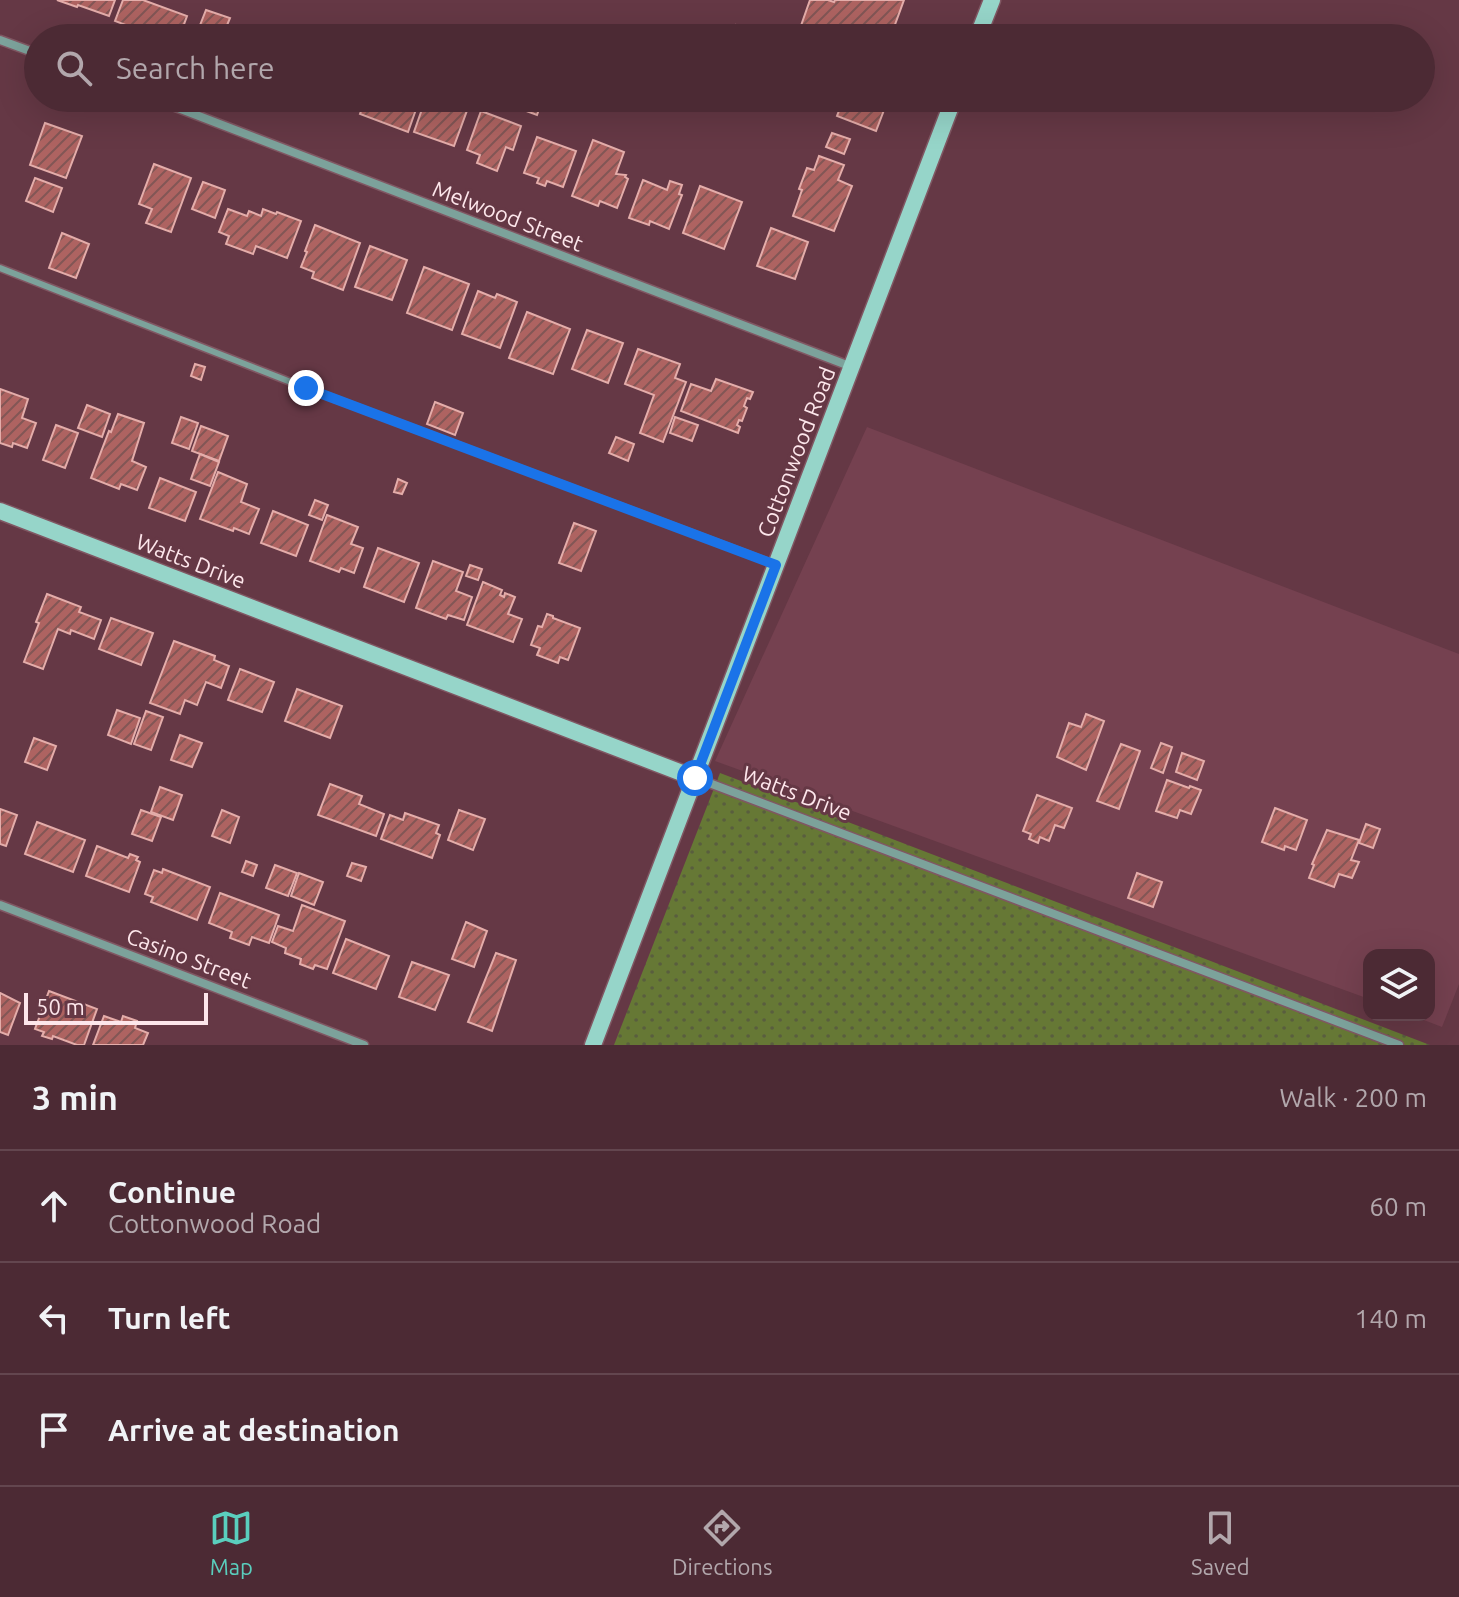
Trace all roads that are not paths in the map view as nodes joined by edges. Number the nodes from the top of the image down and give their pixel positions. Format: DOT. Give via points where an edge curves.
graph roads {
  1 [pos="992,0"];
  2 [pos="983,24"];
  3 [pos="0,40"];
  4 [pos="24,49"];
  5 [pos="188,112"];
  6 [pos="949,112"];
  7 [pos="0,268"];
  8 [pos="852,367"];
  9 [pos="0,511"];
  10 [pos="776,565"];
  11 [pos="695,778"];
  12 [pos="0,905"];
  13 [pos="364,1045"];
  14 [pos="593,1045"];
  15 [pos="1399,1045"];
  1 -- 2 [label="street"];
  3 -- 4 [label="street"];
  5 -- 8 [label="street, Melwood Street"];
  6 -- 8 [label="street, Cottonwood Road"];
  7 -- 10 [label="lane"];
  8 -- 10 [label="street, Cottonwood Road"];
  9 -- 11 [label="street, Watts Drive"];
  10 -- 11 [label="street, Cottonwood Road"];
  11 -- 14 [label="street, Cottonwood Road"];
  11 -- 15 [label="street, Watts Drive"];
  12 -- 13 [label="street, Casino Street"];
}
